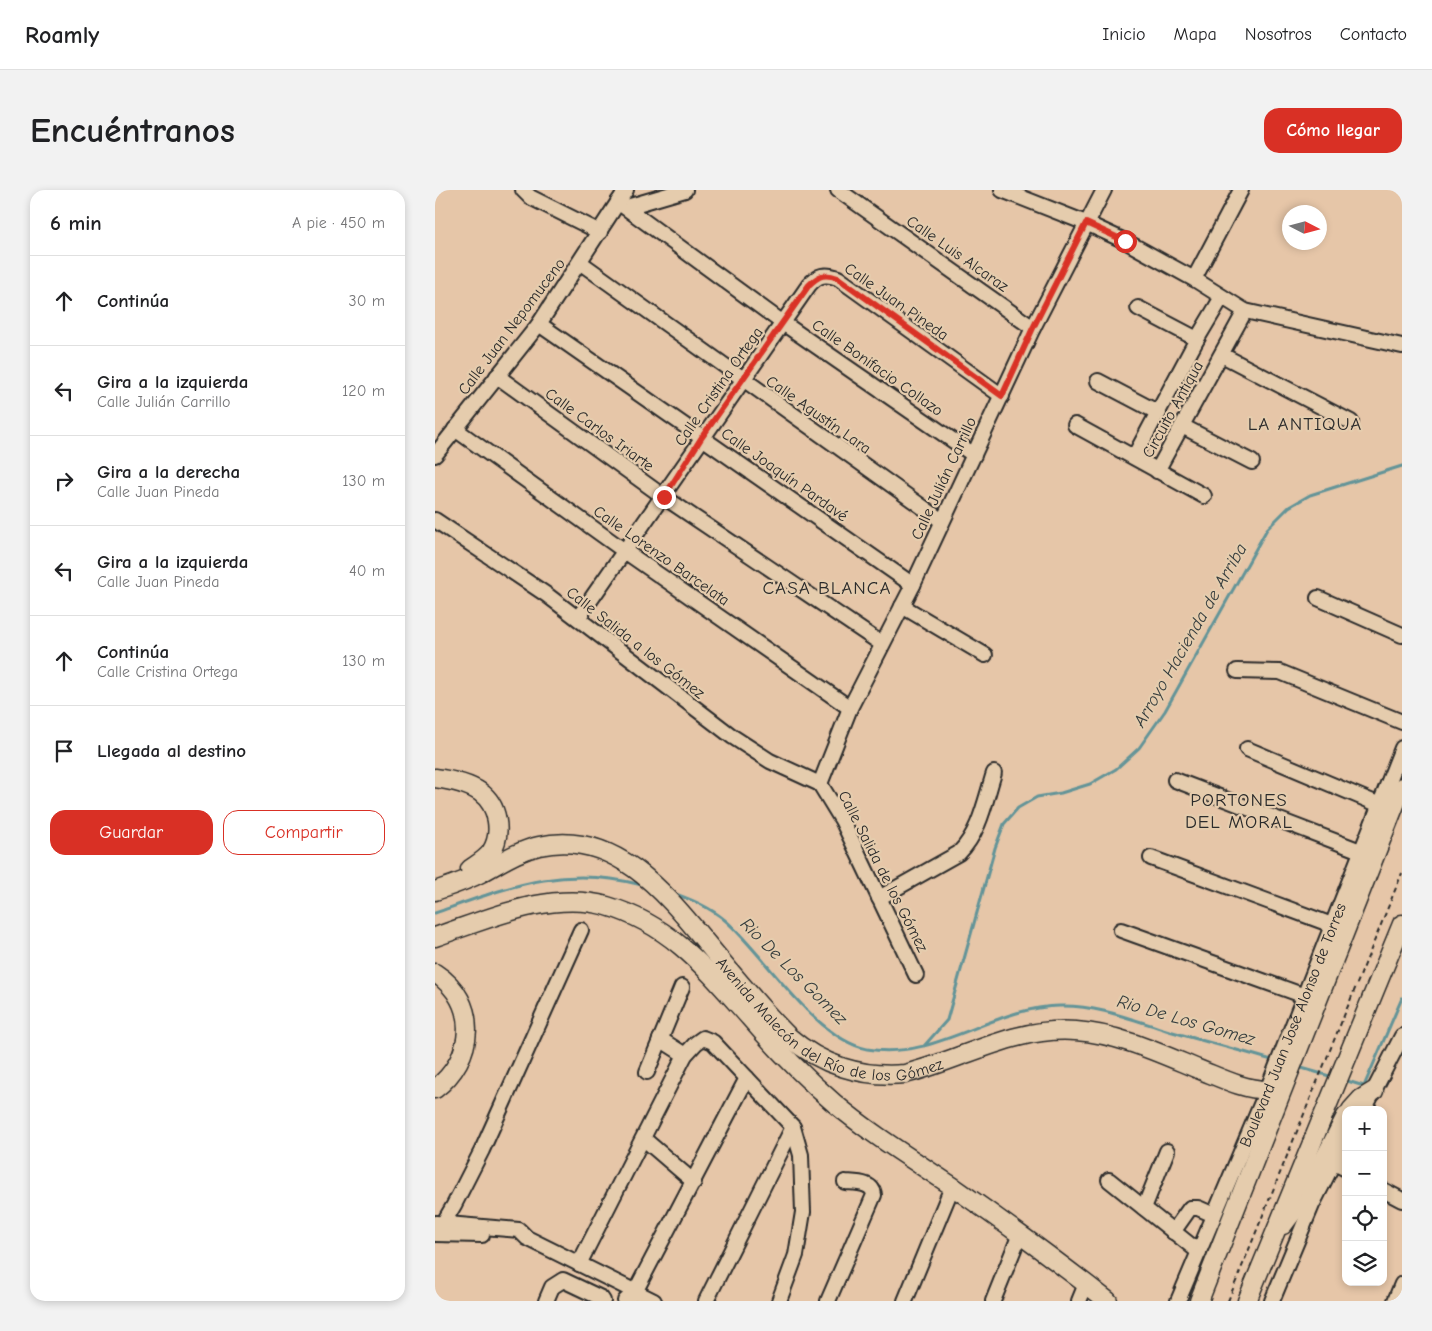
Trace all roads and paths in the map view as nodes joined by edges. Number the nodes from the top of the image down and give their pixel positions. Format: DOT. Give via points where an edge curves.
graph roads {
  1 [pos="523,190"];
  2 [pos="685,190"];
  3 [pos="838,190"];
  4 [pos="1002,190"];
  5 [pos="1104,190"];
  6 [pos="1241,190"];
  7 [pos="624,200"];
  8 [pos="1086,223"];
  9 [pos="600,232"];
  10 [pos="581,263"];
  11 [pos="1194,279"];
  12 [pos="1222,297"];
  13 [pos="1138,308"];
  14 [pos="1245,311"];
  15 [pos="783,323"];
  16 [pos="539,324"];
  17 [pos="1033,328"];
  18 [pos="1197,339"];
  19 [pos="1402,346"];
  20 [pos="1222,355"];
  21 [pos="497,376"];
  22 [pos="742,380"];
  23 [pos="1097,381"];
  24 [pos="1002,396"];
  25 [pos="1159,412"];
  26 [pos="1351,422"];
  27 [pos="1075,424"];
  28 [pos="1182,426"];
  29 [pos="455,429"];
  30 [pos="702,437"];
  31 [pos="435,455"];
  32 [pos="974,455"];
  33 [pos="1134,457"];
  34 [pos="1252,462"];
  35 [pos="1157,471"];
  36 [pos="1204,496"];
  37 [pos="664,497"];
  38 [pos="435,520"];
  39 [pos="942,521"];
  40 [pos="625,552"];
  41 [pos="913,584"];
  42 [pos="1319,598"];
  43 [pos="902,606"];
  44 [pos="578,618"];
  45 [pos="1402,635"];
  46 [pos="882,644"];
  47 [pos="985,655"];
  48 [pos="1237,671"];
  49 [pos="850,708"];
  50 [pos="1402,722"];
  51 [pos="1402,748"];
  52 [pos="1247,749"];
  53 [pos="994,773"];
  54 [pos="435,778"];
  55 [pos="1175,780"];
  56 [pos="820,784"];
  57 [pos="1402,787"];
  58 [pos="1380,805"];
  59 [pos="1363,852"];
  60 [pos="1151,858"];
  61 [pos="1402,873"];
  62 [pos="435,891"];
  63 [pos="879,898"];
  64 [pos="1402,924"];
  65 [pos="1332,925"];
  66 [pos="581,930"];
  67 [pos="1121,930"];
  68 [pos="435,937"];
  69 [pos="435,973"];
  70 [pos="916,975"];
  71 [pos="682,987"];
  72 [pos="1305,996"];
  73 [pos="660,1039"];
  74 [pos="1401,1040"];
  75 [pos="1292,1047"];
  76 [pos="685,1055"];
  77 [pos="647,1072"];
  78 [pos="747,1078"];
  79 [pos="435,1089"];
  80 [pos="1374,1091"];
  81 [pos="1271,1092"];
  82 [pos="1355,1106"];
  83 [pos="1366,1106"];
  84 [pos="1342,1124"];
  85 [pos="793,1127"];
  86 [pos="645,1139"];
  87 [pos="1167,1151"];
  88 [pos="1343,1151"];
  89 [pos="1340,1166"];
  90 [pos="1109,1180"];
  91 [pos="693,1182"];
  92 [pos="845,1182"];
  93 [pos="952,1187"];
  94 [pos="1387,1192"];
  95 [pos="1402,1200"];
  96 [pos="1143,1208"];
  97 [pos="1214,1216"];
  98 [pos="437,1229"];
  99 [pos="1173,1232"];
  100 [pos="1020,1234"];
  101 [pos="1271,1239"];
  102 [pos="1199,1252"];
  103 [pos="579,1264"];
  104 [pos="1086,1284"];
  105 [pos="1402,1284"];
  106 [pos="630,1296"];
  107 [pos="546,1301"];
  108 [pos="603,1301"];
  109 [pos="654,1301"];
  110 [pos="706,1301"];
  111 [pos="779,1301"];
  112 [pos="828,1301"];
  113 [pos="905,1301"];
  114 [pos="993,1301"];
  115 [pos="1079,1301"];
  116 [pos="1108,1301"];
  117 [pos="1178,1301"];
  118 [pos="1199,1301"];
  119 [pos="1228,1301"];
  120 [pos="1247,1301"];
  121 [pos="1272,1301"];
  122 [pos="1395,1301"];
  1 -- 9 [label="street" via="529,197"];
  2 -- 7 [label="street"];
  3 -- 17 [label="street, Calle Luis Alcaraz"];
  4 -- 8 [label="street"];
  5 -- 8 [label="street, Calle Julián Carrillo"];
  6 -- 11 [label="street"];
  7 -- 9 [label="street, Calle Juan Nepomuceno"];
  7 -- 15 [label="street, Calle Bonifacio Collazo"];
  8 -- 11 [label="street"];
  8 -- 17 [label="street, Calle Julián Carrillo"];
  9 -- 10 [label="street, Calle Juan Nepomuceno"];
  10 -- 16 [label="street, Calle Juan Nepomuceno"];
  10 -- 22 [label="street, Calle Agustín Lara"];
  11 -- 12 [label="street"];
  12 -- 14 [label="street"];
  12 -- 18 [label="street, Circuito Antiqua"];
  13 -- 18 [label="street"];
  14 -- 19 [label="street"];
  14 -- 20 [label="street, Circuito Antiqua"];
  15 -- 22 [label="street, Calle Cristina Ortega"];
  15 -- 24 [label="street, Calle Juan Pineda" via="817,276 831,275"];
  15 -- 32 [label="street, Calle Bonifacio Collazo"];
  16 -- 21 [label="street, Calle Juan Nepomuceno"];
  16 -- 30 [label="street, Calle Joaquín Pardavé"];
  17 -- 24 [label="street, Calle Julián Carrillo"];
  18 -- 25 [label="street, Circuito Antiqua"];
  20 -- 26 [label="street"];
  20 -- 28 [label="street, Circuito Antiqua"];
  21 -- 29 [label="street, Calle Juan Nepomuceno"];
  21 -- 37 [label="street, Calle Carlos Iriarte"];
  22 -- 30 [label="street, Calle Cristina Ortega"];
  22 -- 39 [label="street, Calle Agustín Lara"];
  23 -- 25 [label="street"];
  24 -- 32 [label="street, Calle Julián Carrillo"];
  25 -- 33 [label="street, Circuito Antiqua"];
  27 -- 33 [label="street"];
  28 -- 34 [label="street"];
  28 -- 35 [label="street, Circuito Antiqua"];
  29 -- 31 [label="street, Calle Juan Nepomuceno"];
  29 -- 40 [label="street, Calle Lorenzo Barcelata"];
  30 -- 37 [label="street, Calle Cristina Ortega"];
  30 -- 41 [label="street, Calle Joaquín Pardavé"];
  32 -- 39 [label="street, Calle Julián Carrillo"];
  33 -- 35 [label="street, Circuito Antiqua"];
  35 -- 36 [label="street"];
  37 -- 40 [label="street, Calle Cristina Ortega"];
  37 -- 46 [label="street, Calle Carlos Iriarte"];
  38 -- 44 [label="street, Calle Salida a los Gómez"];
  39 -- 41 [label="street, Calle Julián Carrillo"];
  40 -- 44 [label="street, Calle Cristina Ortega"];
  40 -- 49 [label="street, Calle Lorenzo Barcelata"];
  41 -- 43 [label="street, Calle Julián Carrillo"];
  42 -- 45 [label="street"];
  43 -- 46 [label="street, Calle Julián Carrillo"];
  43 -- 47 [label="street"];
  44 -- 56 [label="street, Calle Salida a los Gómez" via="733,737 770,761"];
  46 -- 49 [label="street, Calle Julián Carrillo"];
  48 -- 50 [label="street" via="1280,672"];
  49 -- 56 [label="street, Calle Julián Carrillo"];
  51 -- 58 [label="street, Boulevard Juan José Alonso de Torres"];
  52 -- 58 [label="street"];
  53 -- 63 [label="street" via="969,843 959,853"];
  54 -- 62 [label="main road" via="464,783 482,793 493,808 497,826 488,856"];
  55 -- 59 [label="street"];
  56 -- 63 [label="street, Calle Salida de los Gómez" via="842,820"];
  57 -- 75 [label="main road, Boulevard Juan José Alonso de Torres"];
  58 -- 59 [label="street, Boulevard Juan José Alonso de Torres"];
  59 -- 65 [label="street, Boulevard Juan José Alonso de Torres"];
  60 -- 65 [label="street"];
  61 -- 119 [label="path"];
  62 -- 81 [label="main road, Avenida Malecón del Río de los Gómez" via="540,846 566,844 591,848 614,856 642,873 663,893 761,1008 802,1049 833,1066 888,1076 905,1074 1026,1034 1076,1031 1124,1041 1237,1085"];
  63 -- 70 [label="street, Calle Salida de los Gómez"];
  64 -- 101 [label="main road"];
  65 -- 72 [label="street, Boulevard Juan José Alonso de Torres"];
  66 -- 98 [label="street" via="482,1150"];
  67 -- 72 [label="street"];
  68 -- 93 [label="main road, Avenida Malecón del Río de los Gómez" via="502,914 552,903 605,905 656,926 702,964 791,1062 833,1102 862,1126"];
  69 -- 79 [label="main road" via="453,988 467,1020 465,1050 460,1062"];
  71 -- 73 [label="street"];
  72 -- 75 [label="street, Boulevard Juan José Alonso de Torres"];
  73 -- 76 [label="street"];
  73 -- 77 [label="street"];
  74 -- 80 [label="street"];
  75 -- 81 [label="main road, Boulevard Juan José Alonso de Torres"];
  76 -- 78 [label="street" via="703,1038 713,1042"];
  76 -- 86 [label="street"];
  78 -- 85 [label="street"];
  78 -- 91 [label="street"];
  80 -- 82 [label="main road"];
  80 -- 83 [label="street"];
  81 -- 97 [label="street, Boulevard Juan José Alonso de Torres"];
  81 -- 118 [label="main road, Boulevard Juan José Alonso de Torres"];
  84 -- 101 [label="main road" via="1303,1201"];
  85 -- 110 [label="street"];
  85 -- 111 [label="street" via="801,1154 803,1212 796,1255"];
  86 -- 91 [label="street"];
  86 -- 103 [label="street"];
  87 -- 96 [label="street"];
  88 -- 89 [label="street"];
  89 -- 121 [label="street" via="1290,1252"];
  90 -- 96 [label="street"];
  91 -- 106 [label="street"];
  92 -- 112 [label="street" via="869,1185 874,1195"];
  93 -- 100 [label="main road, Avenida Malecón del Río de los Gómez"];
  93 -- 113 [label="street"];
  94 -- 95 [label="street"];
  96 -- 99 [label="street"];
  97 -- 99 [label="street" via="1198,1208 1190,1208"];
  97 -- 102 [label="street, Boulevard Juan José Alonso de Torres"];
  98 -- 103 [label="street" via="519,1230 527,1238"];
  99 -- 102 [label="street"];
  100 -- 104 [label="main road, Avenida Malecón del Río de los Gómez"];
  100 -- 114 [label="street"];
  101 -- 120 [label="main road"];
  102 -- 117 [label="street, Boulevard Juan José Alonso de Torres"];
  103 -- 106 [label="street"];
  104 -- 115 [label="street"];
  104 -- 116 [label="main road, Avenida Malecón del Río de los Gómez"];
  105 -- 122 [label="street"];
  106 -- 109 [label="street"];
  107 -- 108 [label="street" via="553,1287 563,1280"];
}
